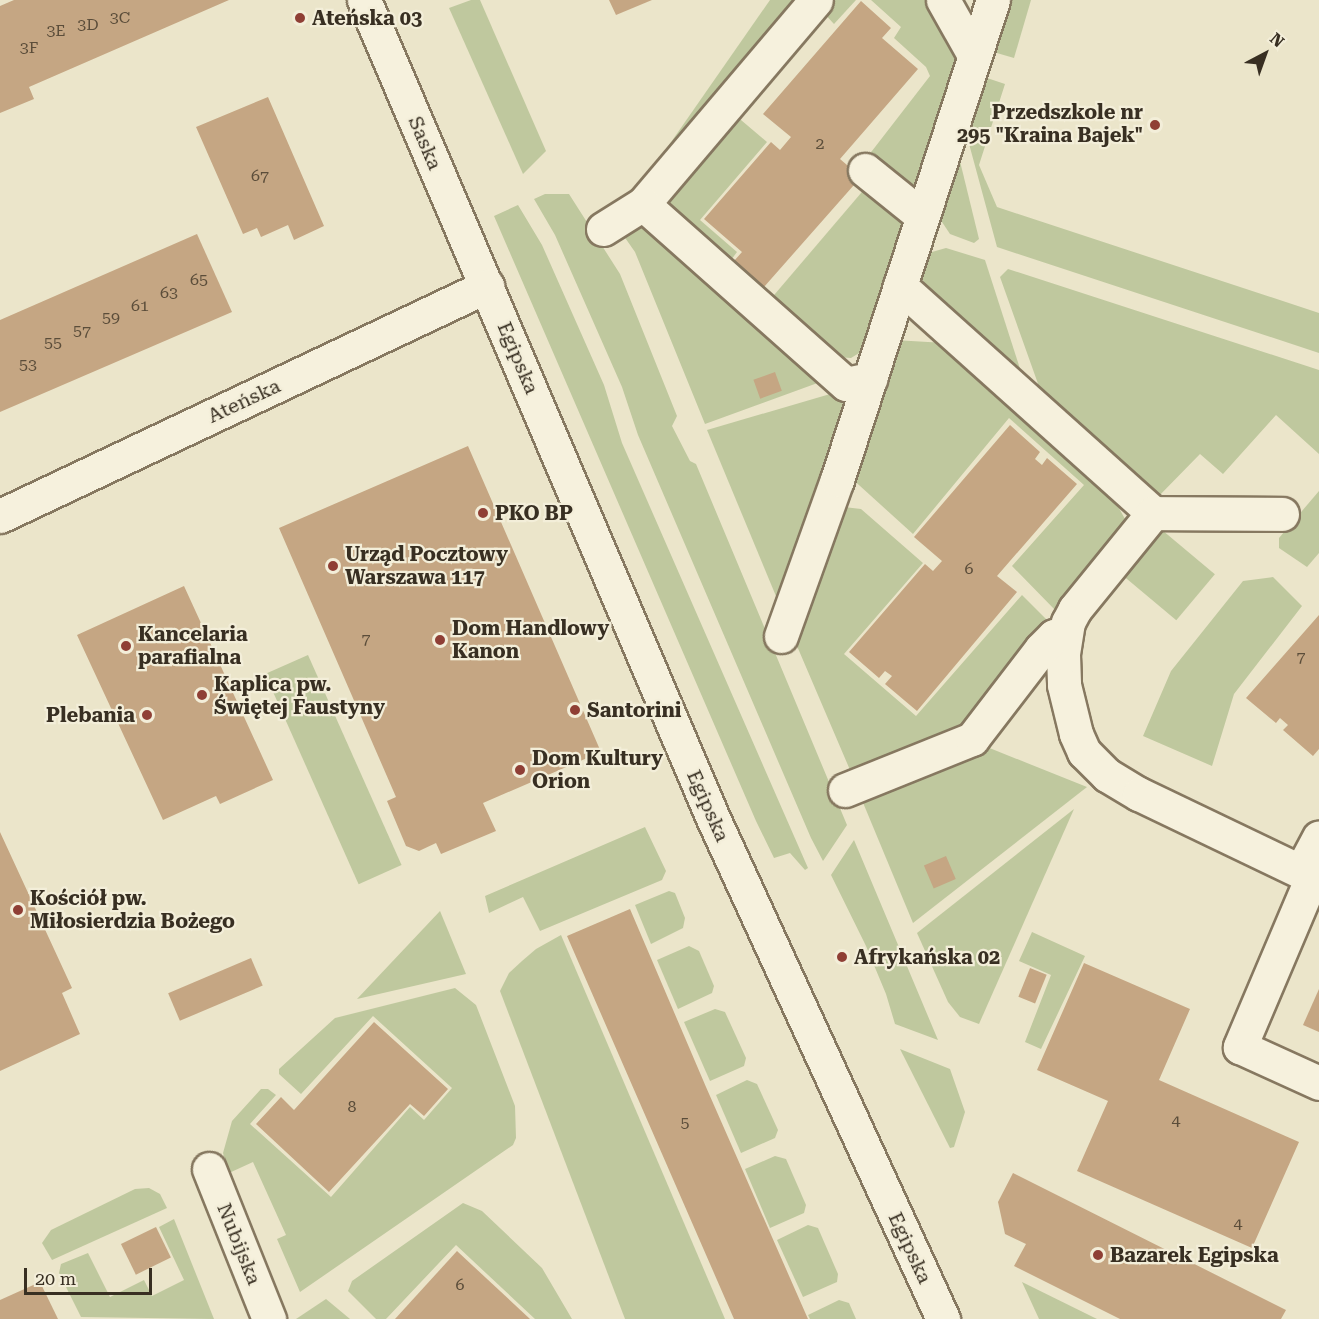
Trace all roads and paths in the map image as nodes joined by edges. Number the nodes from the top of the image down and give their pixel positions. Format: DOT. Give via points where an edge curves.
graph roads {
  1 [pos="364,0"];
  2 [pos="816,0"];
  3 [pos="993,0"];
  4 [pos="948,4"];
  5 [pos="974,55"];
  6 [pos="865,170"];
  7 [pos="643,204"];
  8 [pos="922,216"];
  9 [pos="603,229"];
  10 [pos="487,286"];
  11 [pos="900,286"];
  12 [pos="870,379"];
  13 [pos="1153,513"];
  14 [pos="1282,514"];
  15 [pos="0,516"];
  16 [pos="1064,633"];
  17 [pos="781,636"];
  18 [pos="845,790"];
  19 [pos="1319,837"];
  20 [pos="1301,871"];
  21 [pos="1319,1083"];
  22 [pos="209,1169"];
  23 [pos="269,1319"];
  24 [pos="944,1319"];
  1 -- 10 [label="street, Saska"];
  2 -- 7 [label="street"];
  3 -- 5 [label="street"];
  4 -- 5 [label="street"];
  5 -- 8 [label="street"];
  6 -- 8 [label="street"];
  7 -- 9 [label="street"];
  7 -- 12 [label="street" via="846,384"];
  8 -- 11 [label="street"];
  10 -- 15 [label="street, Ateńska"];
  10 -- 24 [label="street, Egipska" via="712,816"];
  11 -- 12 [label="street"];
  11 -- 13 [label="street"];
  12 -- 17 [label="street"];
  13 -- 14 [label="street"];
  13 -- 16 [label="street" via="1075,609"];
  16 -- 18 [label="street" via="1054,636 1041,649 972,739"];
  16 -- 20 [label="street" via="1064,685 1084,752 1107,775 1169,822"];
  19 -- 20 [label="street"];
  20 -- 21 [label="street" via="1312,877 1240,1047"];
  22 -- 23 [label="street, Nubijska"];
}
